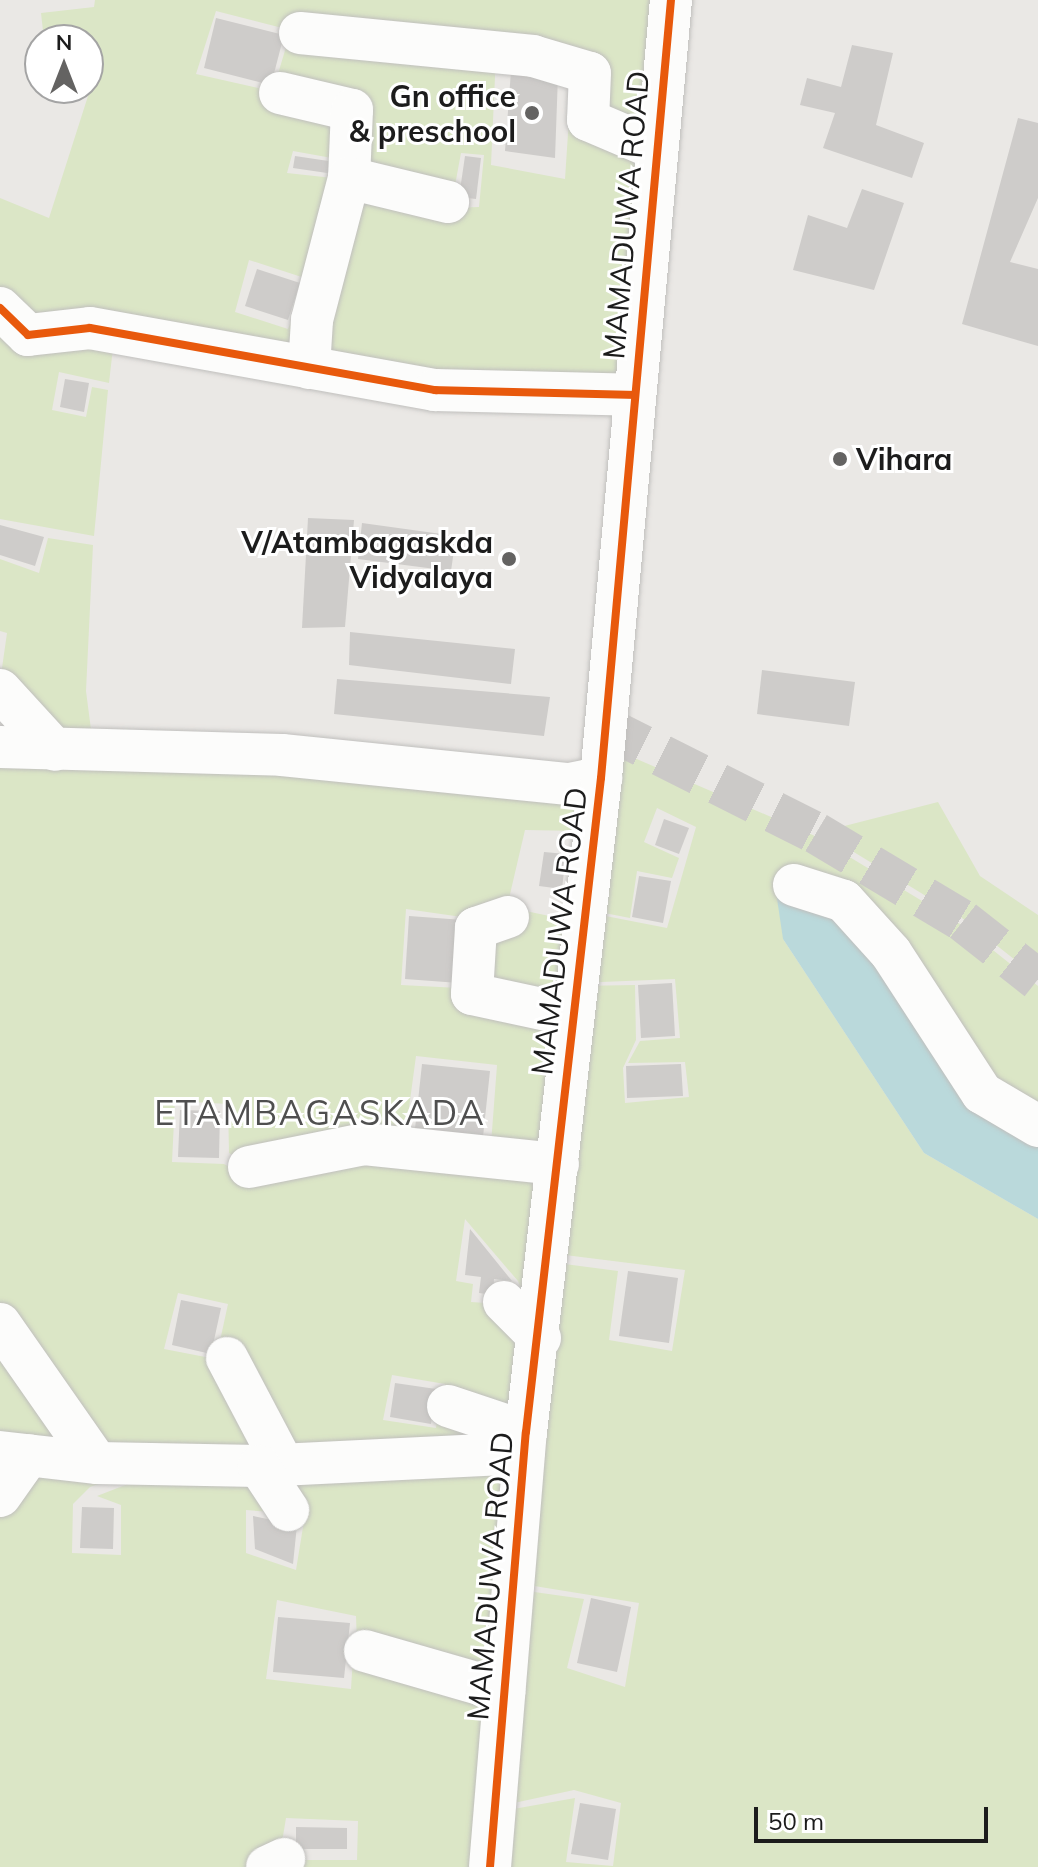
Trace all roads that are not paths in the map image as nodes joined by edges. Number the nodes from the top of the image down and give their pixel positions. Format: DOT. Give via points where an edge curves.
graph roads {
  1 [pos="671,0"];
  2 [pos="300,33"];
  3 [pos="280,93"];
  4 [pos="656,149"];
  5 [pos="349,178"];
  6 [pos="448,202"];
  7 [pos="0,308"];
  8 [pos="309,368"];
  9 [pos="633,395"];
  10 [pos="0,690"];
  11 [pos="0,747"];
  12 [pos="55,750"];
  13 [pos="601,778"];
  14 [pos="794,885"];
  15 [pos="508,917"];
  16 [pos="570,1015"];
  17 [pos="1038,1126"];
  18 [pos="558,1164"];
  19 [pos="249,1167"];
  20 [pos="504,1302"];
  21 [pos="0,1324"];
  22 [pos="540,1338"];
  23 [pos="227,1358"];
  24 [pos="448,1406"];
  25 [pos="525,1442"];
  26 [pos="14,1454"];
  27 [pos="271,1465"];
  28 [pos="97,1478"];
  29 [pos="0,1496"];
  30 [pos="288,1510"];
  31 [pos="365,1651"];
  32 [pos="504,1691"];
  33 [pos="490,1867"];
  1 -- 4 [label="street, MAMADUWA ROAD"];
  2 -- 4 [label="street" via="533,56 590,73 588,120"];
  3 -- 5 [label="street" via="352,110"];
  4 -- 9 [label="street, MAMADUWA ROAD"];
  5 -- 6 [label="street"];
  5 -- 8 [label="street" via="312,320"];
  7 -- 8 [label="street" via="28,335 90,328"];
  8 -- 9 [label="street" via="435,390"];
  9 -- 13 [label="street, MAMADUWA ROAD" via="589,722"];
  10 -- 12 [label="street"];
  11 -- 12 [label="street"];
  12 -- 13 [label="street" via="282,755 569,784"];
  13 -- 16 [label="street, MAMADUWA ROAD"];
  14 -- 17 [label="street" via="844,901 891,953 982,1093"];
  15 -- 16 [label="street" via="476,928 472,994"];
  16 -- 18 [label="street, MAMADUWA ROAD"];
  18 -- 19 [label="street" via="364,1144"];
  18 -- 22 [label="street, MAMADUWA ROAD"];
  20 -- 22 [label="street"];
  21 -- 28 [label="street"];
  22 -- 25 [label="street, MAMADUWA ROAD"];
  23 -- 27 [label="street"];
  24 -- 25 [label="street"];
  25 -- 27 [label="street"];
  25 -- 32 [label="street, MAMADUWA ROAD"];
  26 -- 28 [label="street"];
  26 -- 29 [label="street"];
  27 -- 28 [label="street" via="168,1464"];
  27 -- 30 [label="street"];
  31 -- 32 [label="street"];
  32 -- 33 [label="street, MAMADUWA ROAD"];
}
